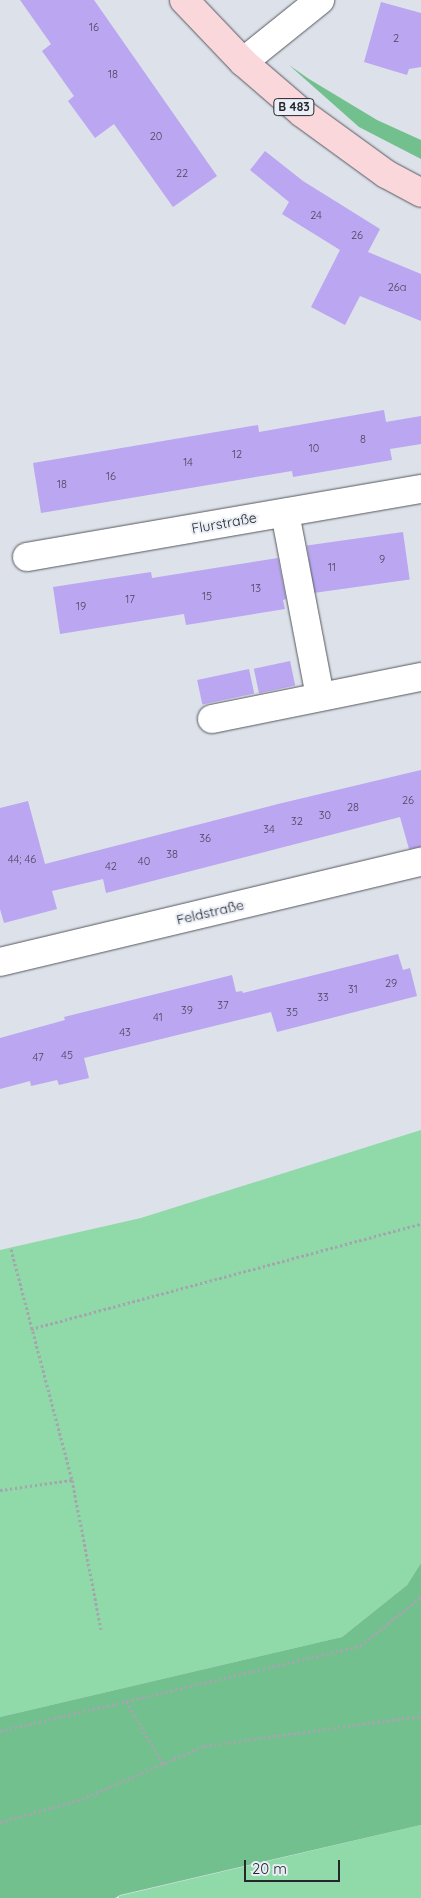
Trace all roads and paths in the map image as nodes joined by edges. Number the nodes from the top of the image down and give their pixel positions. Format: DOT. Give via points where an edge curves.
graph roads {
  1 [pos="184,0"];
  2 [pos="320,0"];
  3 [pos="243,62"];
  4 [pos="421,193"];
  5 [pos="421,489"];
  6 [pos="285,513"];
  7 [pos="27,558"];
  8 [pos="421,677"];
  9 [pos="320,697"];
  10 [pos="212,719"];
  11 [pos="421,862"];
  12 [pos="0,962"];
  13 [pos="421,1224"];
  14 [pos="11,1249"];
  15 [pos="31,1330"];
  16 [pos="72,1480"];
  17 [pos="0,1490"];
  18 [pos="421,1597"];
  19 [pos="102,1629"];
  20 [pos="126,1701"];
  21 [pos="421,1716"];
  22 [pos="0,1731"];
  23 [pos="163,1764"];
  24 [pos="0,1822"];
  1 -- 3 [label="main road, B 483"];
  2 -- 3 [label="street"];
  3 -- 4 [label="main road, B 483" via="343,144 386,174"];
  5 -- 6 [label="street, Flurstraße"];
  6 -- 7 [label="street, Flurstraße"];
  6 -- 9 [label="street"];
  8 -- 9 [label="street"];
  9 -- 10 [label="street"];
  11 -- 12 [label="street, Feldstraße"];
  13 -- 15 [label="path"];
  14 -- 15 [label="path"];
  15 -- 16 [label="path"];
  16 -- 17 [label="path"];
  16 -- 19 [label="path"];
  18 -- 20 [label="path" via="360,1646"];
  20 -- 22 [label="path"];
  20 -- 23 [label="path"];
  21 -- 23 [label="path" via="204,1746"];
  23 -- 24 [label="path" via="82,1799"];
}
